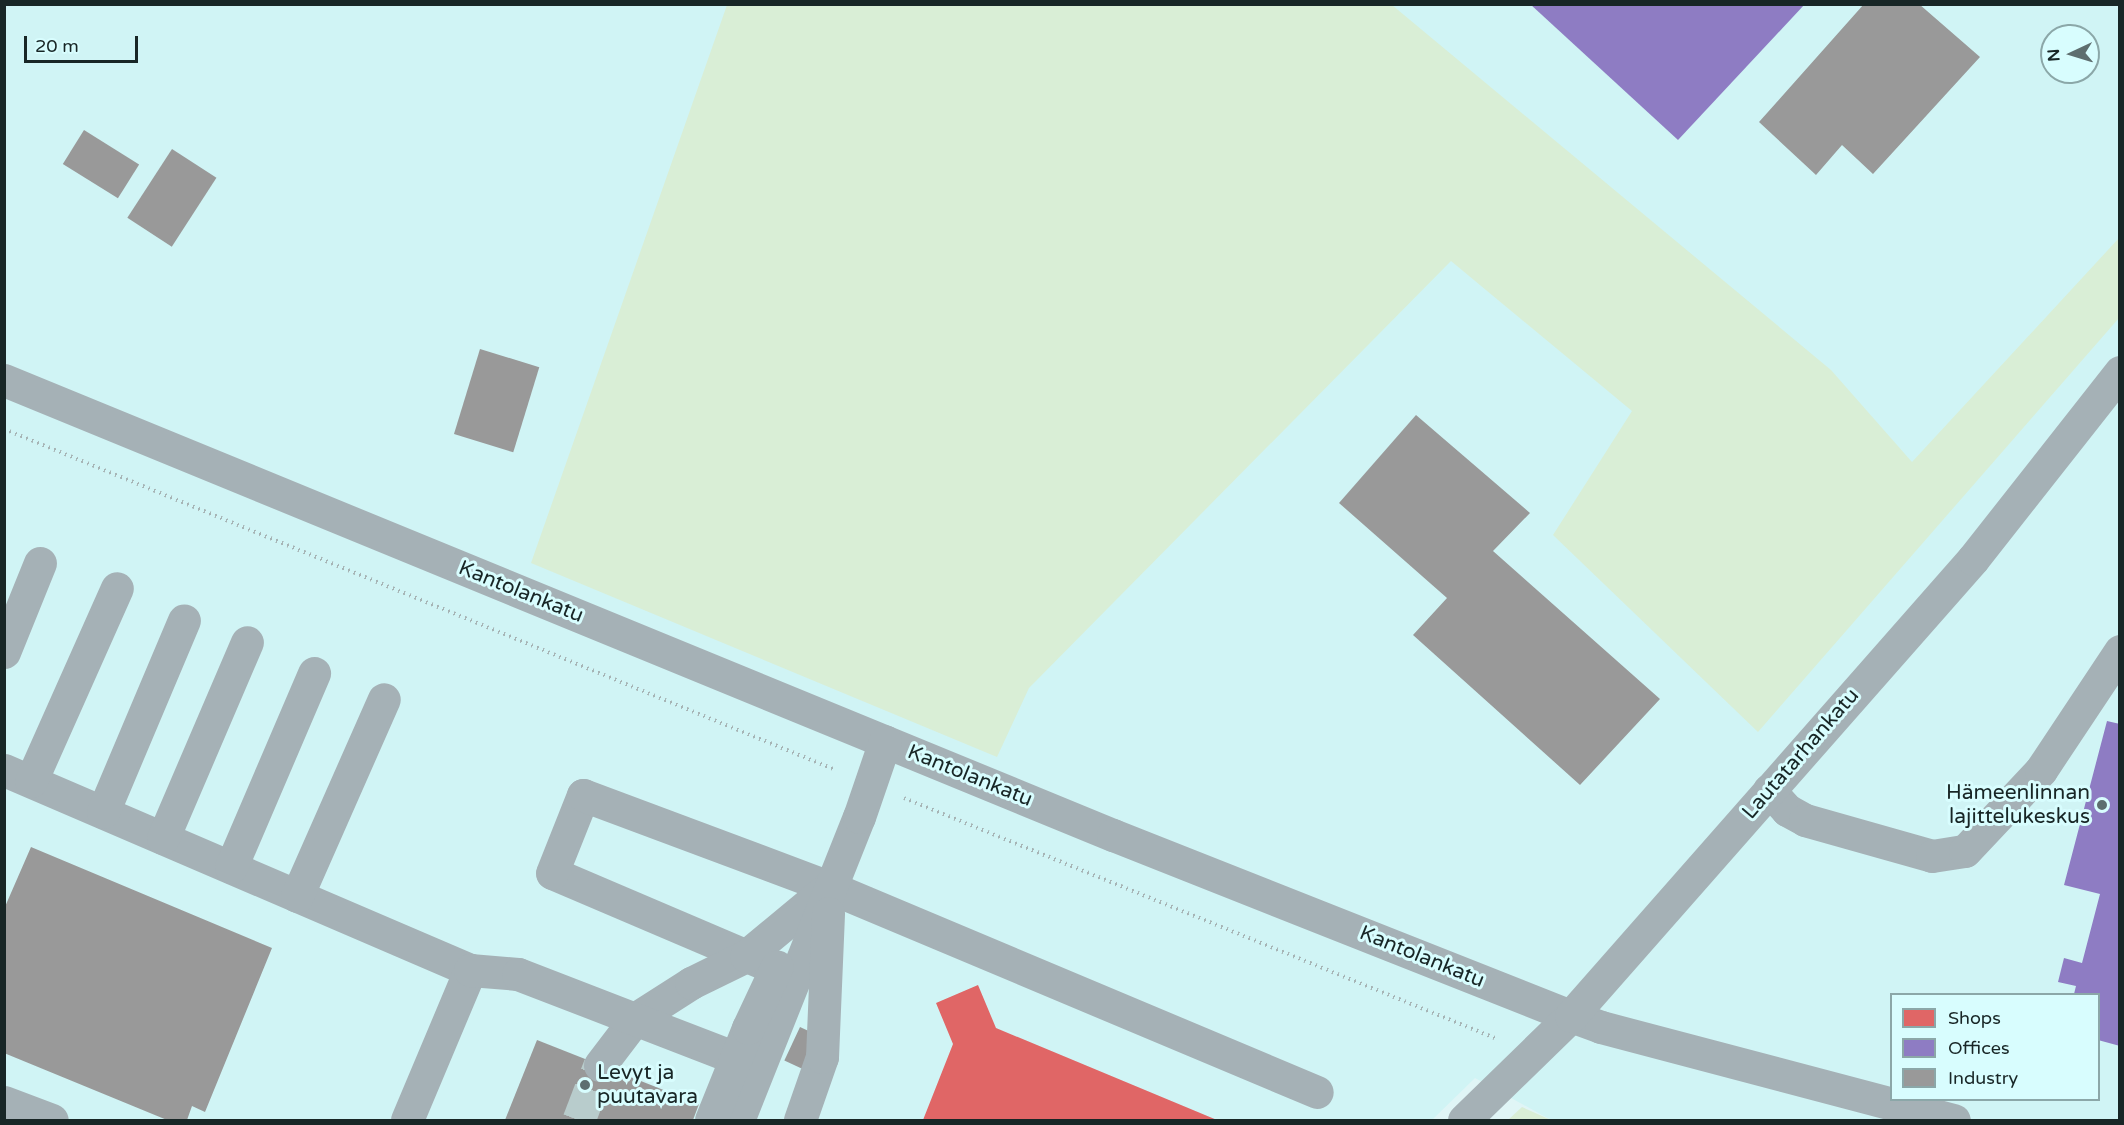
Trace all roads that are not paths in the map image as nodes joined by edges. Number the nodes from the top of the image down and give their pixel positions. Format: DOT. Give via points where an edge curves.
graph roads {
  1 [pos="2120,372"];
  2 [pos="4,380"];
  3 [pos="40,563"];
  4 [pos="117,588"];
  5 [pos="184,620"];
  6 [pos="247,642"];
  7 [pos="2120,651"];
  8 [pos="4,652"];
  9 [pos="314,673"];
  10 [pos="384,699"];
  11 [pos="885,741"];
  12 [pos="18,775"];
  13 [pos="1769,790"];
  14 [pos="103,812"];
  15 [pos="163,838"];
  16 [pos="231,867"];
  17 [pos="829,887"];
  18 [pos="297,896"];
  19 [pos="761,962"];
  20 [pos="470,970"];
  21 [pos="1571,1016"];
  22 [pos="635,1019"];
  23 [pos="736,1059"];
  24 [pos="600,1065"];
  25 [pos="1317,1092"];
  26 [pos="4,1102"];
  27 [pos="733,1114"];
  28 [pos="52,1120"];
  29 [pos="407,1120"];
  30 [pos="800,1120"];
  31 [pos="1464,1120"];
  32 [pos="1954,1120"];
  1 -- 13 [label="street, Lautatarhankatu" via="1973,559"];
  2 -- 11 [label="street, Kantolankatu"];
  3 -- 8 [label="street"];
  4 -- 12 [label="street"];
  5 -- 14 [label="street"];
  6 -- 15 [label="street"];
  7 -- 13 [label="street" via="2041,770 1965,850 1932,856 1805,820 1787,810"];
  9 -- 16 [label="street"];
  10 -- 18 [label="street"];
  11 -- 17 [label="street"];
  11 -- 21 [label="street, Kantolankatu"];
  12 -- 14 [label="street"];
  13 -- 21 [label="street, Lautatarhankatu"];
  14 -- 15 [label="street"];
  15 -- 16 [label="street"];
  16 -- 18 [label="street"];
  17 -- 19 [label="street"];
  17 -- 19 [label="street" via="583,795 552,873"];
  17 -- 25 [label="street"];
  17 -- 27 [label="street"];
  17 -- 30 [label="street" via="822,1057"];
  18 -- 20 [label="street"];
  19 -- 22 [label="street" via="691,983"];
  19 -- 23 [label="street"];
  20 -- 22 [label="street" via="518,974"];
  20 -- 29 [label="street"];
  21 -- 31 [label="street, Lautatarhankatu"];
  21 -- 32 [label="street, Kantolankatu"];
  22 -- 23 [label="street"];
  22 -- 24 [label="street"];
  23 -- 27 [label="street"];
  26 -- 28 [label="street"];
}
